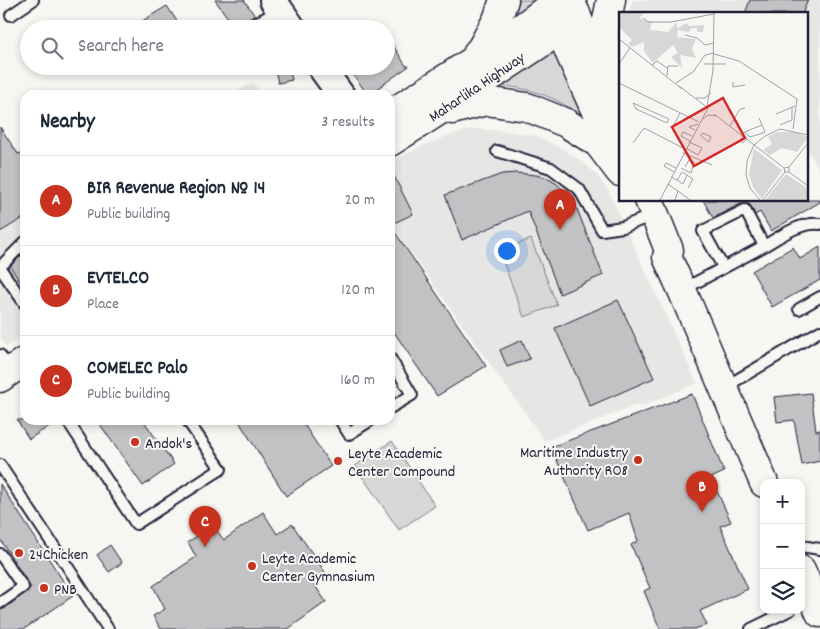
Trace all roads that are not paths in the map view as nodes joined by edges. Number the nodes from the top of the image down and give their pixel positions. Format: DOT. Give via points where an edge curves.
graph roads {
  1 [pos="33,0"];
  2 [pos="504,0"];
  3 [pos="610,0"];
  4 [pos="565,7"];
  5 [pos="282,13"];
  6 [pos="11,15"];
  7 [pos="265,20"];
  8 [pos="460,70"];
  9 [pos="327,75"];
  10 [pos="337,90"];
  11 [pos="395,111"];
  12 [pos="431,116"];
  13 [pos="618,127"];
  14 [pos="395,139"];
  15 [pos="497,151"];
  16 [pos="619,162"];
  17 [pos="619,171"];
  18 [pos="642,206"];
  19 [pos="820,224"];
  20 [pos="764,246"];
  21 [pos="20,247"];
  22 [pos="0,267"];
  23 [pos="723,268"];
  24 [pos="682,290"];
  25 [pos="20,297"];
  26 [pos="820,297"];
  27 [pos="799,309"];
  28 [pos="820,331"];
  29 [pos="395,366"];
  30 [pos="724,387"];
  31 [pos="395,405"];
  32 [pos="70,425"];
  33 [pos="190,425"];
  34 [pos="343,425"];
  35 [pos="363,425"];
  36 [pos="0,465"];
  37 [pos="762,479"];
  38 [pos="805,547"];
  39 [pos="820,550"];
  40 [pos="1,559"];
  41 [pos="805,591"];
  42 [pos="0,603"];
  43 [pos="808,606"];
  44 [pos="108,629"];
  45 [pos="751,629"];
  1 -- 6 [label="lane"];
  2 -- 8 [label="main road" via="481,49"];
  3 -- 13 [label="main road" via="604,35"];
  4 -- 8 [label="main road, Maharlika Highway"];
  4 -- 12 [label="main road, Maharlika Highway" via="544,41"];
  4 -- 13 [label="main road"];
  4 -- 16 [label="main road" via="571,56"];
  5 -- 7 [label="lane"];
  8 -- 11 [label="main road, Maharlika Highway"];
  9 -- 10 [label="street"];
  12 -- 14 [label="main road, Maharlika Highway"];
  12 -- 17 [label="main road" via="486,101 527,107 566,123 598,143"];
  15 -- 18 [label="lane" via="552,168 579,190 602,230 623,227"];
  18 -- 24 [label="main road" via="658,253 667,257"];
  19 -- 20 [label="lane" via="800,227"];
  20 -- 23 [label="lane"];
  20 -- 23 [label="lane" via="744,210 704,231"];
  21 -- 22 [label="lane"];
  22 -- 25 [label="lane"];
  23 -- 24 [label="lane"];
  24 -- 30 [label="main road"];
  26 -- 27 [label="lane"];
  28 -- 30 [label="lane"];
  29 -- 31 [label="lane" via="412,394"];
  30 -- 37 [label="main road"];
  32 -- 33 [label="lane" via="136,524 221,469"];
  34 -- 35 [label="lane" via="349,434"];
  36 -- 44 [label="lane"];
  38 -- 39 [label="lane"];
  40 -- 42 [label="lane" via="23,587"];
  41 -- 43 [label="main road"];
  43 -- 45 [label="lane"];
}
